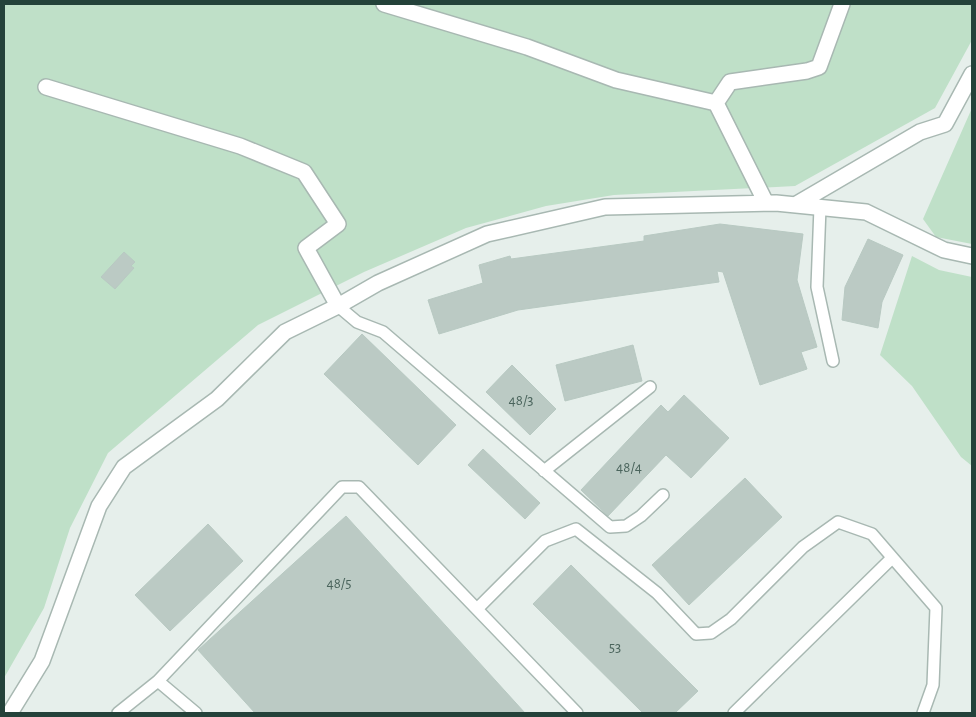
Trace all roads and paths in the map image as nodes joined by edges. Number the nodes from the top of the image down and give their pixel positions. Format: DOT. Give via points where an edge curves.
graph roads {
  1 [pos="384,4"];
  2 [pos="842,4"];
  3 [pos="972,74"];
  4 [pos="46,87"];
  5 [pos="716,103"];
  6 [pos="766,203"];
  7 [pos="795,205"];
  8 [pos="820,207"];
  9 [pos="972,256"];
  10 [pos="338,306"];
  11 [pos="833,361"];
  12 [pos="650,388"];
  13 [pos="544,470"];
  14 [pos="663,495"];
  15 [pos="891,559"];
  16 [pos="477,609"];
  17 [pos="158,681"];
  18 [pos="10,713"];
  19 [pos="118,713"];
  20 [pos="196,713"];
  21 [pos="577,713"];
  22 [pos="734,713"];
  23 [pos="923,713"];
  1 -- 5 [label="street" via="527,47 616,80"];
  2 -- 5 [label="street" via="819,67 730,82"];
  3 -- 7 [label="street" via="946,124 920,132"];
  4 -- 10 [label="street" via="240,146 304,172 338,224 306,248"];
  5 -- 6 [label="street"];
  6 -- 7 [label="street"];
  6 -- 10 [label="street" via="606,207 488,234 378,283"];
  7 -- 8 [label="street"];
  8 -- 9 [label="street" via="866,212 944,250"];
  8 -- 11 [label="lane" via="817,288"];
  10 -- 13 [label="lane" via="357,322 384,332"];
  10 -- 18 [label="street" via="285,332 217,399 124,467 99,506 42,661"];
  12 -- 13 [label="lane"];
  13 -- 14 [label="lane" via="610,527 626,526"];
  15 -- 22 [label="lane"];
  16 -- 17 [label="lane" via="359,487 342,487"];
  16 -- 21 [label="lane"];
  16 -- 23 [label="lane" via="545,541 576,529 656,593 696,634 711,633 731,619 803,547 838,522 872,534 936,608 933,685"];
  17 -- 19 [label="lane"];
  17 -- 20 [label="lane"];
}
